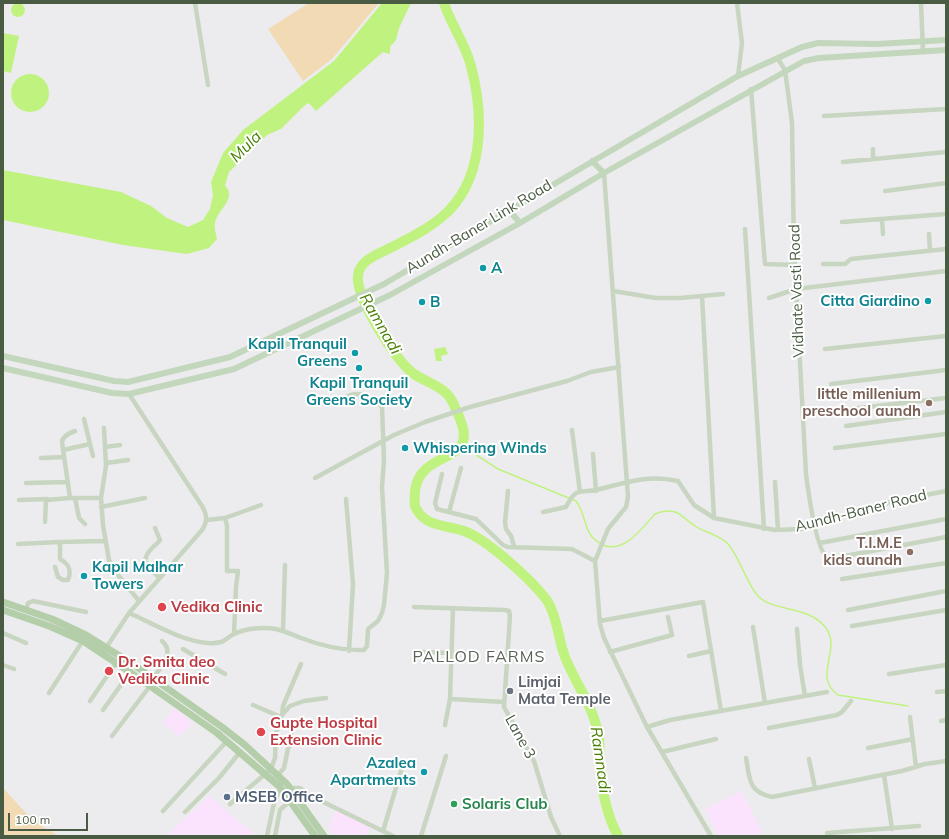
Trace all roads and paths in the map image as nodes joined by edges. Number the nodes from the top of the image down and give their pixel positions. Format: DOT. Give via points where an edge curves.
graph roads {
  1 [pos="195,3"];
  2 [pos="737,3"];
  3 [pos="921,3"];
  4 [pos="946,40"];
  5 [pos="922,41"];
  6 [pos="946,50"];
  7 [pos="923,52"];
  8 [pos="778,58"];
  9 [pos="785,70"];
  10 [pos="738,76"];
  11 [pos="208,85"];
  12 [pos="751,89"];
  13 [pos="946,110"];
  14 [pos="824,116"];
  15 [pos="873,149"];
  16 [pos="946,152"];
  17 [pos="873,159"];
  18 [pos="592,161"];
  19 [pos="843,162"];
  20 [pos="604,173"];
  21 [pos="946,183"];
  22 [pos="885,191"];
  23 [pos="508,209"];
  24 [pos="946,214"];
  25 [pos="882,219"];
  26 [pos="842,222"];
  27 [pos="520,223"];
  28 [pos="745,229"];
  29 [pos="883,234"];
  30 [pos="930,234"];
  31 [pos="946,249"];
  32 [pos="930,251"];
  33 [pos="823,264"];
  34 [pos="795,265"];
  35 [pos="946,271"];
  36 [pos="796,289"];
  37 [pos="613,291"];
  38 [pos="723,294"];
  39 [pos="702,296"];
  40 [pos="769,298"];
  41 [pos="946,336"];
  42 [pos="825,349"];
  43 [pos="3,356"];
  44 [pos="619,367"];
  45 [pos="3,368"];
  46 [pos="946,370"];
  47 [pos="128,382"];
  48 [pos="831,384"];
  49 [pos="129,394"];
  50 [pos="946,398"];
  51 [pos="338,404"];
  52 [pos="842,410"];
  53 [pos="946,412"];
  54 [pos="84,419"];
  55 [pos="846,426"];
  56 [pos="104,428"];
  57 [pos="572,430"];
  58 [pos="75,431"];
  59 [pos="946,434"];
  60 [pos="383,441"];
  61 [pos="90,444"];
  62 [pos="120,445"];
  63 [pos="105,447"];
  64 [pos="835,448"];
  65 [pos="63,450"];
  66 [pos="593,454"];
  67 [pos="93,456"];
  68 [pos="64,457"];
  69 [pos="41,458"];
  70 [pos="128,460"];
  71 [pos="106,463"];
  72 [pos="461,468"];
  73 [pos="442,474"];
  74 [pos="315,478"];
  75 [pos="628,481"];
  76 [pos="68,482"];
  77 [pos="775,482"];
  78 [pos="26,483"];
  79 [pos="508,490"];
  80 [pos="596,490"];
  81 [pos="946,491"];
  82 [pos="580,492"];
  83 [pos="73,498"];
  84 [pos="101,498"];
  85 [pos="145,498"];
  86 [pos="47,499"];
  87 [pos="346,499"];
  88 [pos="19,500"];
  89 [pos="261,505"];
  90 [pos="101,507"];
  91 [pos="448,512"];
  92 [pos="542,512"];
  93 [pos="225,518"];
  94 [pos="714,518"];
  95 [pos="946,519"];
  96 [pos="207,520"];
  97 [pos="45,522"];
  98 [pos="85,524"];
  99 [pos="815,525"];
  100 [pos="155,528"];
  101 [pos="764,529"];
  102 [pos="778,530"];
  103 [pos="946,536"];
  104 [pos="105,541"];
  105 [pos="60,542"];
  106 [pos="820,543"];
  107 [pos="18,544"];
  108 [pos="514,546"];
  109 [pos="595,559"];
  110 [pos="946,563"];
  111 [pos="285,565"];
  112 [pos="55,567"];
  113 [pos="159,577"];
  114 [pos="842,579"];
  115 [pos="946,591"];
  116 [pos="139,601"];
  117 [pos="3,602"];
  118 [pos="414,607"];
  119 [pos="453,608"];
  120 [pos="3,610"];
  121 [pos="26,610"];
  122 [pos="848,610"];
  123 [pos="946,610"];
  124 [pos="86,612"];
  125 [pos="129,613"];
  126 [pos="668,616"];
  127 [pos="600,620"];
  128 [pos="852,626"];
  129 [pos="753,627"];
  130 [pos="797,629"];
  131 [pos="283,630"];
  132 [pos="3,633"];
  133 [pos="234,634"];
  134 [pos="84,638"];
  135 [pos="162,641"];
  136 [pos="26,643"];
  137 [pos="106,646"];
  138 [pos="183,650"];
  139 [pos="349,651"];
  140 [pos="711,651"];
  141 [pos="422,652"];
  142 [pos="610,652"];
  143 [pos="451,653"];
  144 [pos="102,654"];
  145 [pos="689,656"];
  146 [pos="116,663"];
  147 [pos="301,664"];
  148 [pos="3,665"];
  149 [pos="946,665"];
  150 [pos="14,669"];
  151 [pos="130,672"];
  152 [pos="225,674"];
  153 [pos="889,674"];
  154 [pos="151,683"];
  155 [pos="946,691"];
  156 [pos="827,692"];
  157 [pos="937,692"];
  158 [pos="49,693"];
  159 [pos="805,696"];
  160 [pos="326,698"];
  161 [pos="450,699"];
  162 [pos="90,701"];
  163 [pos="851,701"];
  164 [pos="504,702"];
  165 [pos="765,703"];
  166 [pos="254,705"];
  167 [pos="103,710"];
  168 [pos="721,711"];
  169 [pos="282,716"];
  170 [pos="910,717"];
  171 [pos="294,720"];
  172 [pos="445,724"];
  173 [pos="647,727"];
  174 [pos="770,728"];
  175 [pos="112,736"];
  176 [pos="716,738"];
  177 [pos="913,739"];
  178 [pos="227,741"];
  179 [pos="868,748"];
  180 [pos="240,752"];
  181 [pos="662,752"];
  182 [pos="446,756"];
  183 [pos="746,758"];
  184 [pos="809,759"];
  185 [pos="946,761"];
  186 [pos="916,766"];
  187 [pos="400,771"];
  188 [pos="269,772"];
  189 [pos="884,775"];
  190 [pos="276,778"];
  191 [pos="285,787"];
  192 [pos="814,788"];
  193 [pos="290,801"];
  194 [pos="230,804"];
  195 [pos="163,811"];
  196 [pos="185,812"];
  197 [pos="919,826"];
  198 [pos="892,829"];
  199 [pos="383,831"];
  200 [pos="827,833"];
  201 [pos="267,836"];
  202 [pos="275,836"];
  203 [pos="315,836"];
  204 [pos="324,836"];
  205 [pos="393,836"];
  206 [pos="421,836"];
  207 [pos="560,836"];
  208 [pos="711,836"];
  1 -- 11 [label="street"];
  2 -- 10 [label="street" via="742,43"];
  3 -- 5 [label="street"];
  4 -- 5 [label="main road, Aundh-Baner Link Road"];
  5 -- 7 [label="street"];
  5 -- 8 [label="main road, Aundh-Baner Link Road" via="877,44 818,43"];
  6 -- 7 [label="main road, Aundh-Baner Link Road"];
  7 -- 9 [label="main road, Aundh-Baner Link Road" via="819,58 804,61"];
  8 -- 9 [label="street, Vidhate Vasti Road"];
  8 -- 10 [label="main road, Aundh-Baner Link Road"];
  9 -- 12 [label="main road, Aundh-Baner Link Road"];
  9 -- 34 [label="street, Vidhate Vasti Road" via="792,123"];
  10 -- 18 [label="main road, Aundh-Baner Link Road"];
  12 -- 20 [label="main road, Aundh-Baner Link Road"];
  12 -- 34 [label="street" via="765,264"];
  13 -- 14 [label="street"];
  15 -- 17 [label="street"];
  16 -- 17 [label="street"];
  17 -- 19 [label="street"];
  18 -- 20 [label="main road"];
  18 -- 23 [label="main road, Aundh-Baner Link Road"];
  20 -- 27 [label="main road, Aundh-Baner Link Road"];
  20 -- 37 [label="street"];
  21 -- 22 [label="street"];
  23 -- 27 [label="main road"];
  23 -- 47 [label="main road, Aundh-Baner Link Road" via="384,284 230,357"];
  24 -- 25 [label="street"];
  25 -- 26 [label="street"];
  25 -- 29 [label="street"];
  27 -- 49 [label="main road, Aundh-Baner Link Road" via="390,295 234,369"];
  28 -- 101 [label="street"];
  30 -- 32 [label="street"];
  31 -- 32 [label="street"];
  32 -- 33 [label="street" via="851,259 845,264"];
  34 -- 36 [label="street, Vidhate Vasti Road"];
  35 -- 36 [label="street"];
  36 -- 40 [label="street"];
  36 -- 99 [label="street, Vidhate Vasti Road" via="806,474"];
  37 -- 39 [label="street" via="656,298"];
  37 -- 44 [label="street"];
  38 -- 39 [label="street"];
  39 -- 94 [label="street"];
  41 -- 42 [label="street"];
  43 -- 47 [label="main road, Aundh-Baner Link Road"];
  44 -- 60 [label="street" via="591,372 470,407 426,422"];
  44 -- 75 [label="street"];
  45 -- 49 [label="main road, Aundh-Baner Link Road" via="112,393"];
  46 -- 48 [label="street"];
  47 -- 49 [label="main road"];
  49 -- 96 [label="street" via="202,506"];
  50 -- 52 [label="street"];
  51 -- 60 [label="street" via="347,396 360,394 378,402 382,407"];
  53 -- 55 [label="street"];
  54 -- 61 [label="street"];
  56 -- 63 [label="street"];
  57 -- 82 [label="street"];
  58 -- 65 [label="street" via="63,439"];
  59 -- 64 [label="street"];
  60 -- 74 [label="street"];
  60 -- 139 [label="street" via="382,487 387,573 384,605 378,621 368,629 366,648"];
  61 -- 65 [label="street"];
  61 -- 67 [label="street"];
  62 -- 63 [label="street"];
  63 -- 71 [label="street"];
  65 -- 68 [label="street"];
  66 -- 80 [label="street"];
  68 -- 69 [label="street"];
  68 -- 76 [label="street"];
  70 -- 71 [label="street"];
  71 -- 84 [label="street"];
  72 -- 91 [label="street"];
  73 -- 91 [label="street" via="435,507"];
  75 -- 80 [label="street"];
  75 -- 94 [label="street, Aundh-Baner Road" via="664,478 678,481 694,506"];
  75 -- 109 [label="street" via="626,507 608,529"];
  76 -- 78 [label="street"];
  76 -- 83 [label="street"];
  77 -- 102 [label="street"];
  79 -- 108 [label="street" via="505,522"];
  80 -- 82 [label="street"];
  81 -- 99 [label="street, Aundh-Baner Road" via="890,502"];
  82 -- 92 [label="street" via="575,494 566,507"];
  83 -- 84 [label="street"];
  83 -- 86 [label="street"];
  83 -- 98 [label="street" via="79,518"];
  84 -- 90 [label="street"];
  85 -- 90 [label="street"];
  86 -- 88 [label="street"];
  86 -- 97 [label="street"];
  87 -- 139 [label="street" via="353,584"];
  89 -- 93 [label="street"];
  90 -- 104 [label="street"];
  91 -- 108 [label="street" via="476,519 503,545"];
  93 -- 96 [label="street"];
  93 -- 133 [label="street" via="227,571 238,571"];
  94 -- 101 [label="street, Aundh-Baner Road"];
  95 -- 106 [label="street"];
  96 -- 113 [label="street" via="202,530"];
  99 -- 102 [label="street, Aundh-Baner Road" via="801,529"];
  99 -- 106 [label="street, Vidhate Vasti Road"];
  100 -- 113 [label="street" via="160,540 145,558 145,563"];
  101 -- 102 [label="street, Aundh-Baner Road"];
  103 -- 106 [label="street, Vidhate Vasti Road" via="829,559"];
  104 -- 105 [label="street"];
  104 -- 116 [label="street" via="109,560"];
  105 -- 107 [label="street"];
  105 -- 112 [label="street" via="60,559 70,568 68,580 58,577"];
  108 -- 109 [label="street" via="572,549"];
  109 -- 127 [label="street"];
  110 -- 114 [label="street"];
  111 -- 131 [label="street"];
  113 -- 116 [label="street"];
  115 -- 122 [label="street"];
  116 -- 125 [label="street"];
  117 -- 121 [label="main road"];
  118 -- 119 [label="street"];
  119 -- 143 [label="street"];
  119 -- 164 [label="street, Lane 3" via="509,611"];
  120 -- 134 [label="main road"];
  121 -- 124 [label="street" via="28,603 33,601"];
  121 -- 134 [label="main road" via="62,624"];
  123 -- 128 [label="street"];
  125 -- 133 [label="street" via="188,639 206,643 221,642"];
  125 -- 137 [label="street"];
  126 -- 142 [label="street" via="672,635"];
  127 -- 140 [label="street" via="703,602"];
  127 -- 142 [label="street"];
  129 -- 165 [label="street"];
  130 -- 159 [label="street"];
  131 -- 133 [label="street" via="266,628"];
  131 -- 139 [label="street" via="312,642"];
  132 -- 136 [label="street"];
  134 -- 137 [label="main road"];
  134 -- 144 [label="main road"];
  134 -- 158 [label="street"];
  135 -- 154 [label="street" via="168,647 168,652"];
  137 -- 144 [label="street"];
  137 -- 154 [label="main road"];
  138 -- 152 [label="street"];
  140 -- 145 [label="street"];
  140 -- 168 [label="street"];
  141 -- 143 [label="street"];
  142 -- 173 [label="street"];
  143 -- 161 [label="street"];
  144 -- 146 [label="main road"];
  146 -- 151 [label="main road"];
  146 -- 162 [label="street"];
  147 -- 169 [label="street" via="283,706"];
  148 -- 150 [label="street"];
  149 -- 153 [label="street"];
  151 -- 154 [label="main road"];
  151 -- 167 [label="street"];
  154 -- 175 [label="street"];
  154 -- 178 [label="main road"];
  154 -- 188 [label="main road" via="232,735"];
  155 -- 157 [label="street"];
  156 -- 159 [label="street"];
  159 -- 165 [label="street"];
  160 -- 169 [label="street" via="296,703"];
  161 -- 164 [label="street"];
  161 -- 172 [label="street"];
  163 -- 174 [label="street" via="837,715"];
  164 -- 207 [label="street, Lane 3" via="507,714 534,761 551,817"];
  165 -- 168 [label="street"];
  166 -- 169 [label="street"];
  168 -- 173 [label="street"];
  169 -- 188 [label="street" via="274,739 274,758"];
  170 -- 177 [label="street"];
  171 -- 190 [label="street" via="284,768"];
  173 -- 181 [label="street"];
  176 -- 181 [label="street"];
  177 -- 179 [label="street"];
  177 -- 186 [label="street"];
  178 -- 180 [label="main road"];
  178 -- 195 [label="street"];
  180 -- 188 [label="main road"];
  180 -- 196 [label="street" via="219,778"];
  181 -- 208 [label="street"];
  182 -- 206 [label="street"];
  183 -- 192 [label="street" via="750,784 763,795 772,797"];
  184 -- 192 [label="street"];
  185 -- 186 [label="street"];
  186 -- 189 [label="street"];
  187 -- 199 [label="street"];
  188 -- 190 [label="main road"];
  188 -- 194 [label="street"];
  189 -- 192 [label="street"];
  189 -- 198 [label="street"];
  190 -- 191 [label="main road"];
  191 -- 193 [label="main road"];
  191 -- 199 [label="street" via="300,788 311,796"];
  191 -- 201 [label="street" via="274,803"];
  191 -- 204 [label="main road"];
  193 -- 202 [label="street" via="280,810"];
  193 -- 203 [label="main road"];
  197 -- 198 [label="street"];
  198 -- 200 [label="street"];
  199 -- 205 [label="street"];
}
